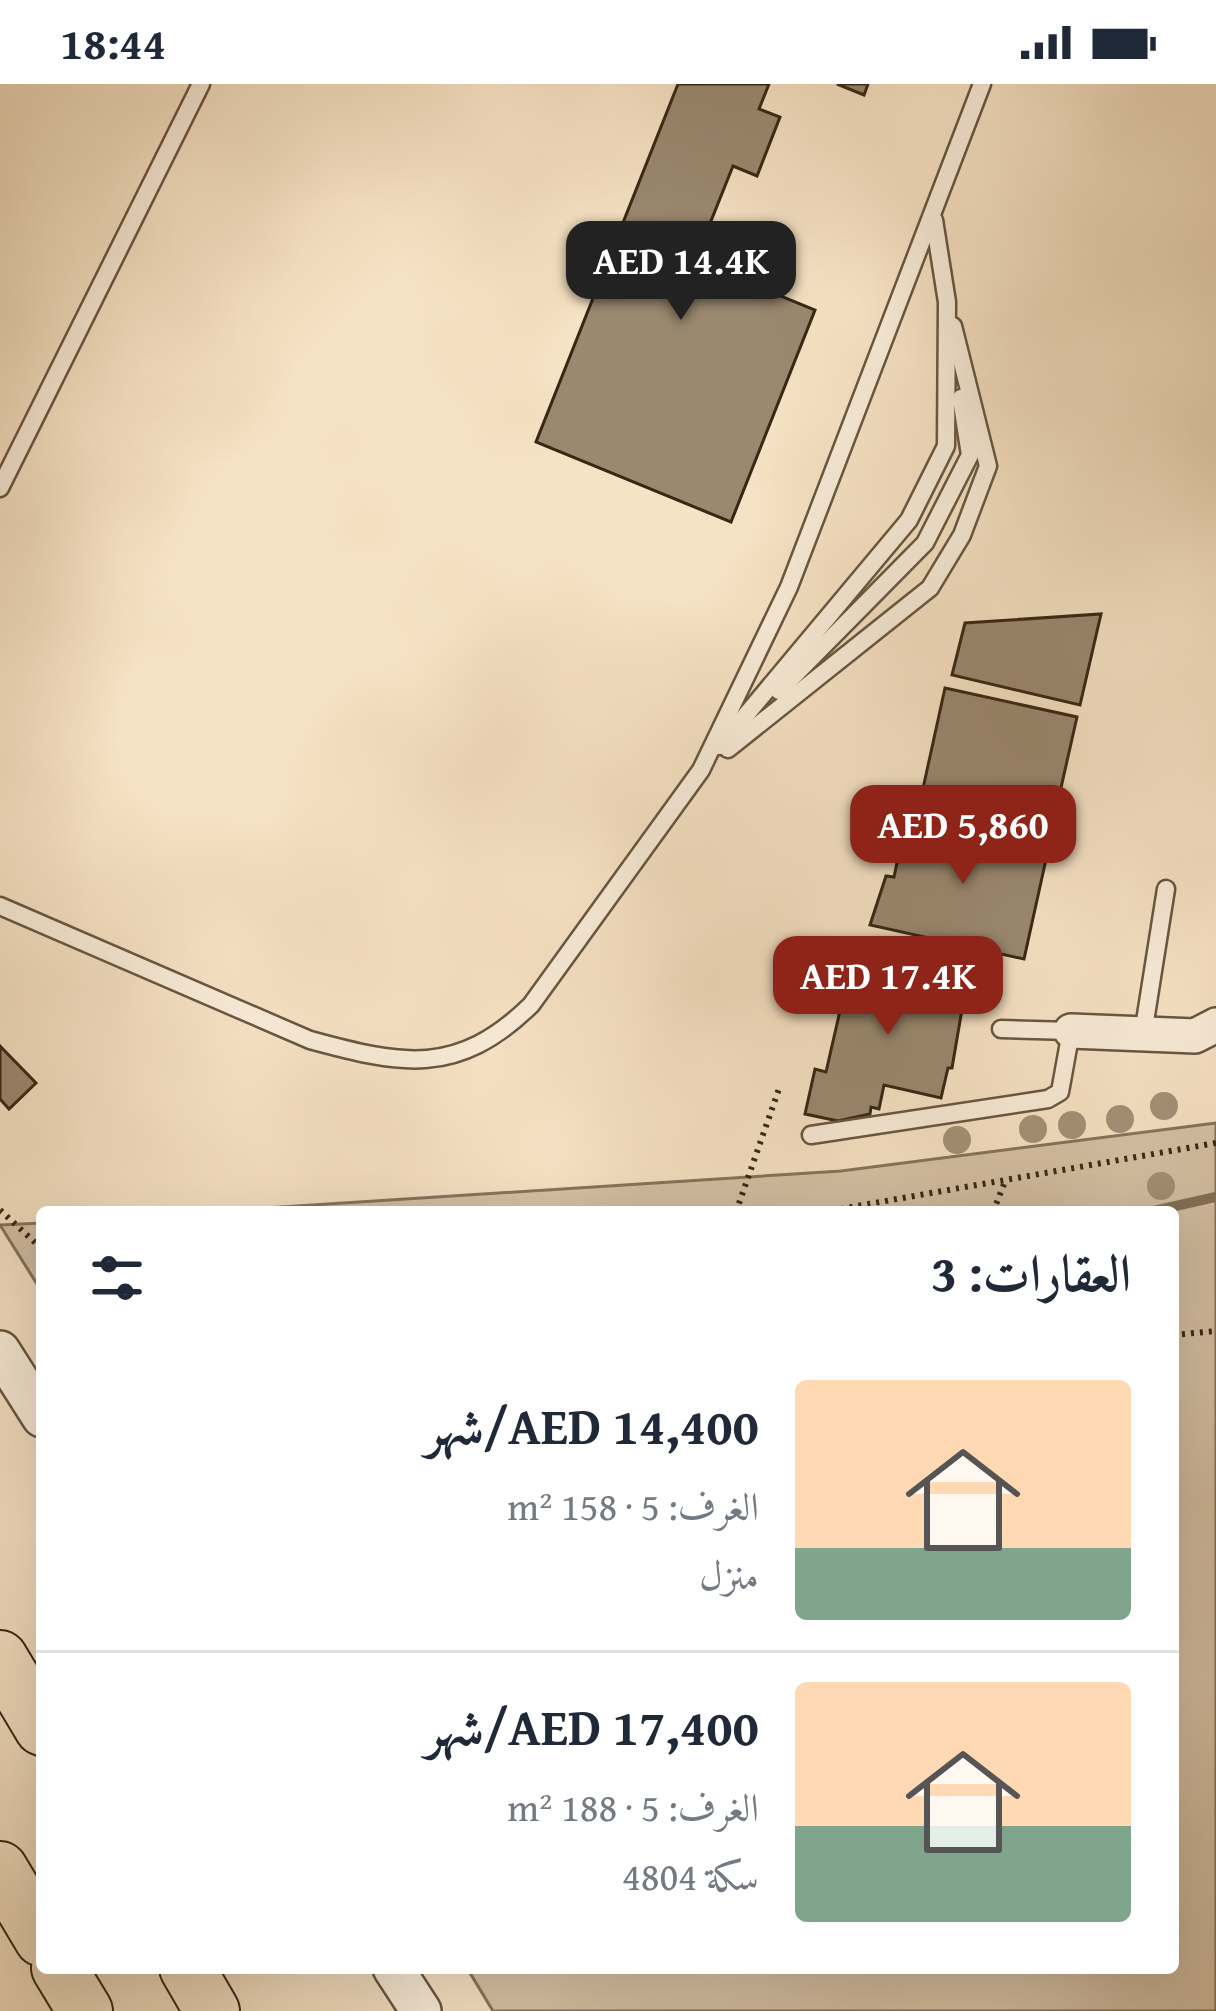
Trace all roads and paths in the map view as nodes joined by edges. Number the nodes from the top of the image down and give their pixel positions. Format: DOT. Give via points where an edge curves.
graph roads {
  1 [pos="201,84"];
  2 [pos="982,84"];
  3 [pos="934,217"];
  4 [pos="947,302"];
  5 [pos="0,488"];
  6 [pos="701,770"];
  7 [pos="1166,889"];
  8 [pos="0,906"];
  9 [pos="1216,1025"];
  10 [pos="1001,1029"];
  11 [pos="1071,1031"];
  12 [pos="1143,1034"];
  13 [pos="781,1086"];
  14 [pos="811,1135"];
  15 [pos="1216,1143"];
  16 [pos="1006,1179"];
  17 [pos="738,1206"];
  18 [pos="857,1206"];
  19 [pos="996,1206"];
  20 [pos="0,1210"];
  21 [pos="36,1244"];
  22 [pos="1216,1330"];
  23 [pos="1179,1334"];
  24 [pos="0,1351"];
  25 [pos="36,1408"];
  26 [pos="0,1658"];
  27 [pos="36,1718"];
  28 [pos="0,1869"];
  29 [pos="36,1929"];
  30 [pos="63,1974"];
  31 [pos="190,1974"];
  32 [pos="397,1974"];
  33 [pos="85,2011"];
  34 [pos="212,2011"];
  35 [pos="421,2011"];
  1 -- 5 [label="lane"];
  2 -- 3 [label="lane"];
  3 -- 4 [label="lane"];
  3 -- 6 [label="lane" via="789,587"];
  4 -- 6 [label="lane" via="946,446 909,520"];
  4 -- 6 [label="lane" via="970,455 925,543"];
  4 -- 6 [label="lane" via="988,466 962,535 930,588"];
  6 -- 8 [label="lane" via="531,1005 470,1052 428,1063 310,1040"];
  7 -- 12 [label="lane"];
  9 -- 12 [label="street" via="1196,1036"];
  10 -- 11 [label="lane"];
  11 -- 12 [label="street"];
  11 -- 14 [label="lane" via="1060,1091 1048,1100"];
  13 -- 17 [label="path"];
  15 -- 16 [label="path"];
  16 -- 18 [label="path"];
  16 -- 19 [label="path"];
  20 -- 21 [label="path"];
  22 -- 23 [label="path"];
  24 -- 25 [label="street"];
  26 -- 27 [label="highway"];
  28 -- 29 [label="highway"];
  30 -- 33 [label="highway"];
  31 -- 34 [label="highway"];
  32 -- 35 [label="street"];
}
